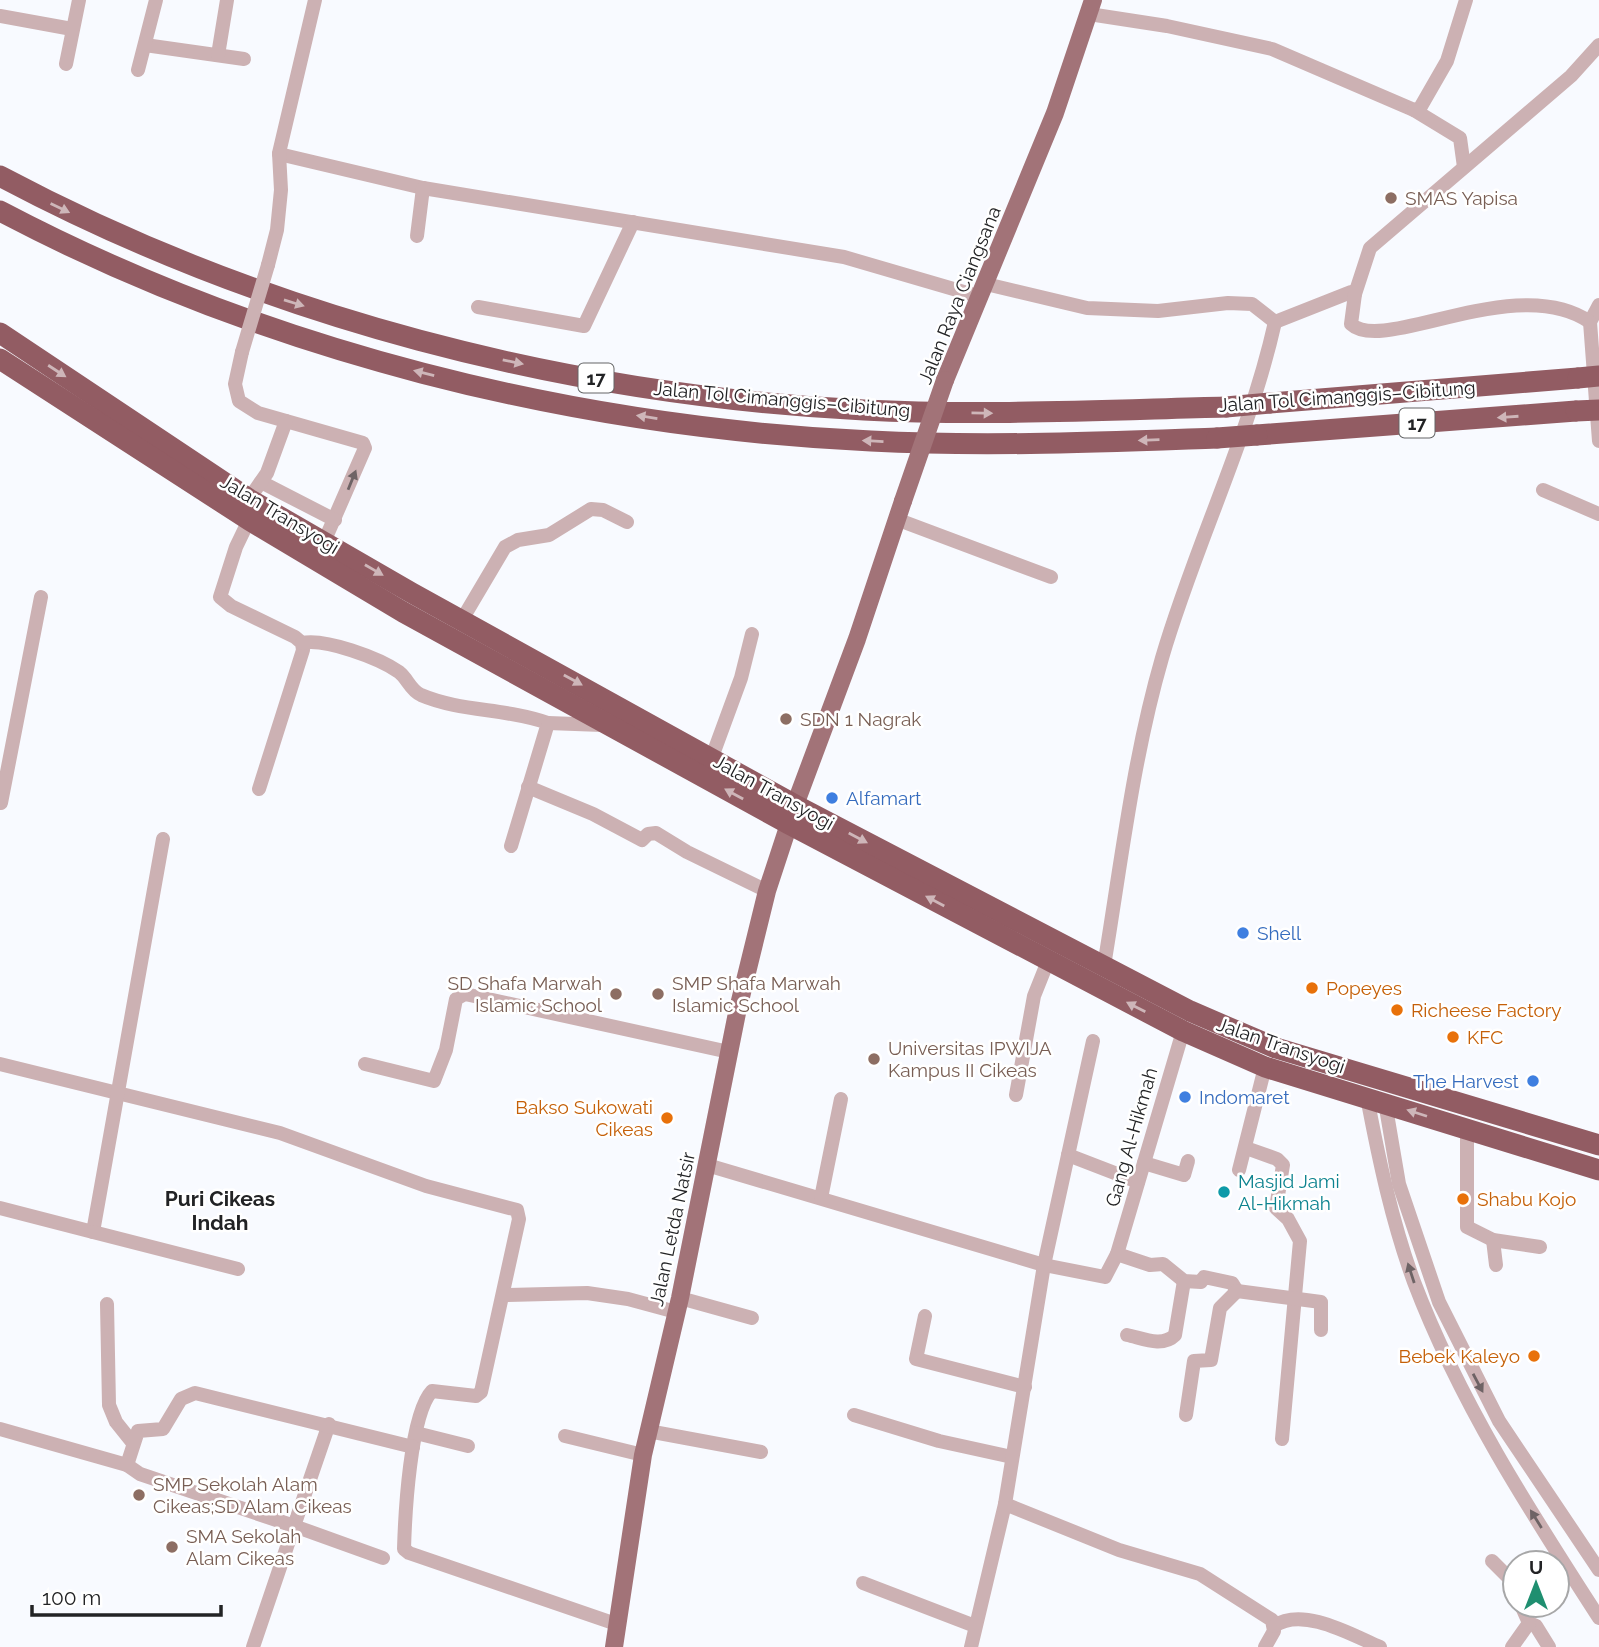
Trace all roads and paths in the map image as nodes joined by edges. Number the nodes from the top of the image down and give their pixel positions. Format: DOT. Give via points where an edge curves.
graph roads {
  1 [pos="79,0"];
  2 [pos="156,0"];
  3 [pos="227,0"];
  4 [pos="315,0"];
  5 [pos="1466,0"];
  6 [pos="1091,7"];
  7 [pos="0,16"];
  8 [pos="72,29"];
  9 [pos="145,45"];
  10 [pos="1599,45"];
  11 [pos="218,55"];
  12 [pos="244,59"];
  13 [pos="66,64"];
  14 [pos="138,70"];
  15 [pos="1414,110"];
  16 [pos="279,155"];
  17 [pos="1464,167"];
  18 [pos="0,176"];
  19 [pos="424,188"];
  20 [pos="0,211"];
  21 [pos="633,222"];
  22 [pos="417,236"];
  23 [pos="984,290"];
  24 [pos="1354,294"];
  25 [pos="1599,305"];
  26 [pos="478,307"];
  27 [pos="1275,322"];
  28 [pos="1590,322"];
  29 [pos="0,333"];
  30 [pos="0,359"];
  31 [pos="1588,377"];
  32 [pos="1599,410"];
  33 [pos="286,421"];
  34 [pos="1599,441"];
  35 [pos="255,490"];
  36 [pos="1543,490"];
  37 [pos="1599,514"];
  38 [pos="896,519"];
  39 [pos="249,520"];
  40 [pos="335,520"];
  41 [pos="627,522"];
  42 [pos="324,542"];
  43 [pos="1051,577"];
  44 [pos="412,593"];
  45 [pos="41,597"];
  46 [pos="403,612"];
  47 [pos="463,618"];
  48 [pos="752,634"];
  49 [pos="302,643"];
  50 [pos="548,723"];
  51 [pos="609,725"];
  52 [pos="712,757"];
  53 [pos="528,788"];
  54 [pos="259,789"];
  55 [pos="0,805"];
  56 [pos="792,815"];
  57 [pos="163,839"];
  58 [pos="511,846"];
  59 [pos="766,891"];
  60 [pos="1048,961"];
  61 [pos="1104,966"];
  62 [pos="1183,1031"];
  63 [pos="1093,1041"];
  64 [pos="729,1052"];
  65 [pos="365,1064"];
  66 [pos="0,1065"];
  67 [pos="1265,1067"];
  68 [pos="116,1092"];
  69 [pos="1016,1095"];
  70 [pos="841,1099"];
  71 [pos="1376,1100"];
  72 [pos="1522,1122"];
  73 [pos="1467,1129"];
  74 [pos="1515,1144"];
  75 [pos="1599,1145"];
  76 [pos="1246,1148"];
  77 [pos="1069,1155"];
  78 [pos="1188,1161"];
  79 [pos="1144,1163"];
  80 [pos="707,1165"];
  81 [pos="1239,1170"];
  82 [pos="1599,1170"];
  83 [pos="1139,1182"];
  84 [pos="821,1198"];
  85 [pos="0,1208"];
  86 [pos="93,1231"];
  87 [pos="1493,1240"];
  88 [pos="1540,1247"];
  89 [pos="1117,1254"];
  90 [pos="1044,1265"];
  91 [pos="1496,1265"];
  92 [pos="238,1269"];
  93 [pos="1184,1281"];
  94 [pos="1237,1291"];
  95 [pos="505,1295"];
  96 [pos="1296,1300"];
  97 [pos="107,1304"];
  98 [pos="678,1305"];
  99 [pos="1432,1305"];
  100 [pos="925,1316"];
  101 [pos="752,1318"];
  102 [pos="1321,1330"];
  103 [pos="1127,1335"];
  104 [pos="1025,1387"];
  105 [pos="854,1415"];
  106 [pos="1186,1415"];
  107 [pos="329,1424"];
  108 [pos="0,1429"];
  109 [pos="648,1431"];
  110 [pos="565,1436"];
  111 [pos="1282,1439"];
  112 [pos="414,1440"];
  113 [pos="132,1442"];
  114 [pos="467,1446"];
  115 [pos="761,1452"];
  116 [pos="643,1455"];
  117 [pos="1012,1457"];
  118 [pos="127,1465"];
  119 [pos="1005,1504"];
  120 [pos="294,1527"];
  121 [pos="383,1558"];
  122 [pos="1492,1561"];
  123 [pos="1501,1570"];
  124 [pos="1599,1570"];
  125 [pos="863,1583"];
  126 [pos="1599,1618"];
  127 [pos="1528,1619"];
  128 [pos="1530,1623"];
  129 [pos="620,1625"];
  130 [pos="975,1626"];
  131 [pos="1275,1626"];
  132 [pos="253,1647"];
  133 [pos="614,1647"];
  134 [pos="971,1647"];
  135 [pos="1265,1647"];
  136 [pos="1380,1647"];
  137 [pos="1512,1647"];
  138 [pos="1549,1647"];
  1 -- 8 [label="street"];
  2 -- 9 [label="street"];
  3 -- 11 [label="street"];
  4 -- 16 [label="street"];
  5 -- 15 [label="street" via="1447,61 1420,108"];
  6 -- 15 [label="street" via="1272,49"];
  6 -- 23 [label="main road, Jalan Raya Ciangsana" via="1055,113"];
  7 -- 8 [label="street"];
  8 -- 13 [label="street"];
  9 -- 11 [label="street"];
  9 -- 14 [label="street"];
  10 -- 17 [label="street" via="1571,76"];
  11 -- 12 [label="street"];
  15 -- 17 [label="street" via="1460,138"];
  16 -- 19 [label="street"];
  16 -- 33 [label="street, bridge" via="280,203 235,384 239,401 258,413"];
  17 -- 24 [label="street" via="1370,248"];
  18 -- 31 [label="highway, Jalan Tol Cimanggis–Cibitung / 17, one-way, bridge" via="61,209 186,264 288,301 430,343 692,394 862,410 985,414 1226,407"];
  19 -- 21 [label="street"];
  19 -- 22 [label="street"];
  32 -- 20 [label="highway, Jalan Tol Cimanggis–Cibitung / 17, one-way, bridge" via="1217,438 986,445 867,441 691,424 553,402 421,373 279,330 171,290"];
  21 -- 23 [label="street" via="844,257"];
  21 -- 26 [label="street" via="584,326"];
  23 -- 27 [label="street" via="1087,308 1158,310 1252,304"];
  23 -- 38 [label="main road, Jalan Raya Ciangsana, bridge"];
  24 -- 27 [label="street"];
  24 -- 28 [label="street" via="1350,324 1371,333 1452,314 1537,304 1574,311"];
  25 -- 28 [label="street"];
  27 -- 61 [label="street" via="1262,383 1161,661"];
  28 -- 34 [label="street"];
  29 -- 35 [label="highway, Jalan Transyogi, one-way"];
  30 -- 39 [label="highway, Jalan Transyogi"];
  33 -- 35 [label="street"];
  40 -- 33 [label="street, one-way" via="365,447"];
  35 -- 40 [label="street"];
  35 -- 42 [label="highway, Jalan Transyogi"];
  36 -- 37 [label="street"];
  38 -- 43 [label="street"];
  38 -- 56 [label="main road, Jalan Raya Ciangsana" via="858,639"];
  39 -- 46 [label="highway, Jalan Transyogi"];
  39 -- 49 [label="street" via="220,597"];
  40 -- 42 [label="street"];
  41 -- 47 [label="street" via="591,509 550,535 505,547"];
  42 -- 44 [label="highway, Jalan Transyogi, one-way"];
  44 -- 46 [label="highway"];
  44 -- 47 [label="highway, Jalan Transyogi"];
  45 -- 55 [label="street"];
  46 -- 51 [label="highway, Jalan Transyogi"];
  47 -- 52 [label="highway, Jalan Transyogi, one-way"];
  48 -- 52 [label="street"];
  49 -- 50 [label="street" via="324,641 395,670 420,694"];
  49 -- 54 [label="street"];
  50 -- 51 [label="street"];
  50 -- 53 [label="street"];
  56 -- 51 [label="highway, Jalan Transyogi, one-way"];
  52 -- 56 [label="highway, Jalan Transyogi"];
  53 -- 58 [label="street"];
  53 -- 59 [label="street" via="642,840 656,833"];
  56 -- 59 [label="main road, Jalan Letda Natsir"];
  60 -- 56 [label="highway, Jalan Transyogi, one-way"];
  56 -- 61 [label="highway, Jalan Transyogi, one-way"];
  57 -- 68 [label="street"];
  59 -- 64 [label="main road, Jalan Letda Natsir"];
  62 -- 60 [label="highway, Jalan Transyogi, one-way"];
  60 -- 69 [label="street" via="1034,996"];
  61 -- 72 [label="highway, Jalan Transyogi" via="1226,1029 1276,1048"];
  62 -- 67 [label="highway, Jalan Transyogi"];
  62 -- 79 [label="street, Gang Al-Hikmah"];
  63 -- 77 [label="street"];
  64 -- 65 [label="street" via="465,994 456,999 446,1050 433,1081"];
  64 -- 80 [label="main road, Jalan Letda Natsir"];
  66 -- 68 [label="street"];
  67 -- 71 [label="highway, Jalan Transyogi"];
  67 -- 76 [label="street"];
  68 -- 86 [label="street"];
  68 -- 95 [label="street" via="280,1133 426,1186 517,1210"];
  70 -- 84 [label="street"];
  73 -- 71 [label="highway, Jalan Transyogi, one-way"];
  71 -- 99 [label="street"];
  72 -- 74 [label="highway"];
  72 -- 75 [label="highway, Jalan Transyogi"];
  73 -- 74 [label="highway, Jalan Transyogi"];
  73 -- 87 [label="street" via="1466,1224"];
  74 -- 82 [label="highway, Jalan Transyogi"];
  76 -- 81 [label="street"];
  76 -- 96 [label="street" via="1283,1165 1276,1209 1288,1219 1300,1241"];
  77 -- 83 [label="street"];
  77 -- 90 [label="street"];
  78 -- 79 [label="street" via="1184,1175"];
  79 -- 83 [label="street, Gang Al-Hikmah"];
  80 -- 84 [label="street"];
  80 -- 98 [label="main road, Jalan Letda Natsir"];
  83 -- 89 [label="street, Gang Al-Hikmah"];
  84 -- 90 [label="street"];
  85 -- 86 [label="street"];
  86 -- 92 [label="street"];
  87 -- 88 [label="street"];
  87 -- 91 [label="street"];
  89 -- 90 [label="street" via="1105,1277"];
  89 -- 93 [label="street" via="1150,1265 1163,1264"];
  90 -- 104 [label="street"];
  93 -- 94 [label="street" via="1201,1282 1205,1277 1232,1283"];
  93 -- 103 [label="street" via="1175,1335 1170,1340 1162,1343"];
  94 -- 96 [label="street"];
  94 -- 106 [label="street" via="1220,1308 1210,1360 1194,1361"];
  95 -- 98 [label="street" via="587,1293"];
  95 -- 112 [label="street" via="481,1392 476,1396 431,1392"];
  96 -- 102 [label="street" via="1321,1302"];
  96 -- 111 [label="street"];
  97 -- 113 [label="street" via="109,1405"];
  98 -- 101 [label="street"];
  98 -- 109 [label="main road, Jalan Letda Natsir"];
  99 -- 124 [label="street, one-way" via="1499,1421"];
  126 -- 99 [label="street, one-way" via="1488,1440"];
  100 -- 104 [label="street" via="916,1359"];
  104 -- 117 [label="street"];
  105 -- 117 [label="street"];
  107 -- 112 [label="street"];
  107 -- 113 [label="street" via="195,1393 181,1399 163,1429 138,1431"];
  107 -- 120 [label="street"];
  108 -- 118 [label="street"];
  109 -- 115 [label="street"];
  109 -- 116 [label="main road, Jalan Letda Natsir"];
  110 -- 116 [label="street"];
  112 -- 114 [label="street"];
  112 -- 129 [label="street" via="406,1551"];
  113 -- 118 [label="street"];
  116 -- 129 [label="main road, Jalan Letda Natsir"];
  117 -- 119 [label="street"];
  118 -- 120 [label="street" via="140,1474"];
  119 -- 130 [label="street"];
  119 -- 131 [label="street" via="1119,1550 1200,1574"];
  120 -- 121 [label="street"];
  120 -- 132 [label="street"];
  122 -- 123 [label="street"];
  125 -- 130 [label="street"];
  127 -- 128 [label="street"];
  128 -- 137 [label="street"];
  128 -- 138 [label="street"];
  129 -- 133 [label="main road, Jalan Letda Natsir"];
  130 -- 134 [label="street"];
  131 -- 135 [label="street"];
  131 -- 136 [label="street" via="1291,1618 1308,1620"];
}
